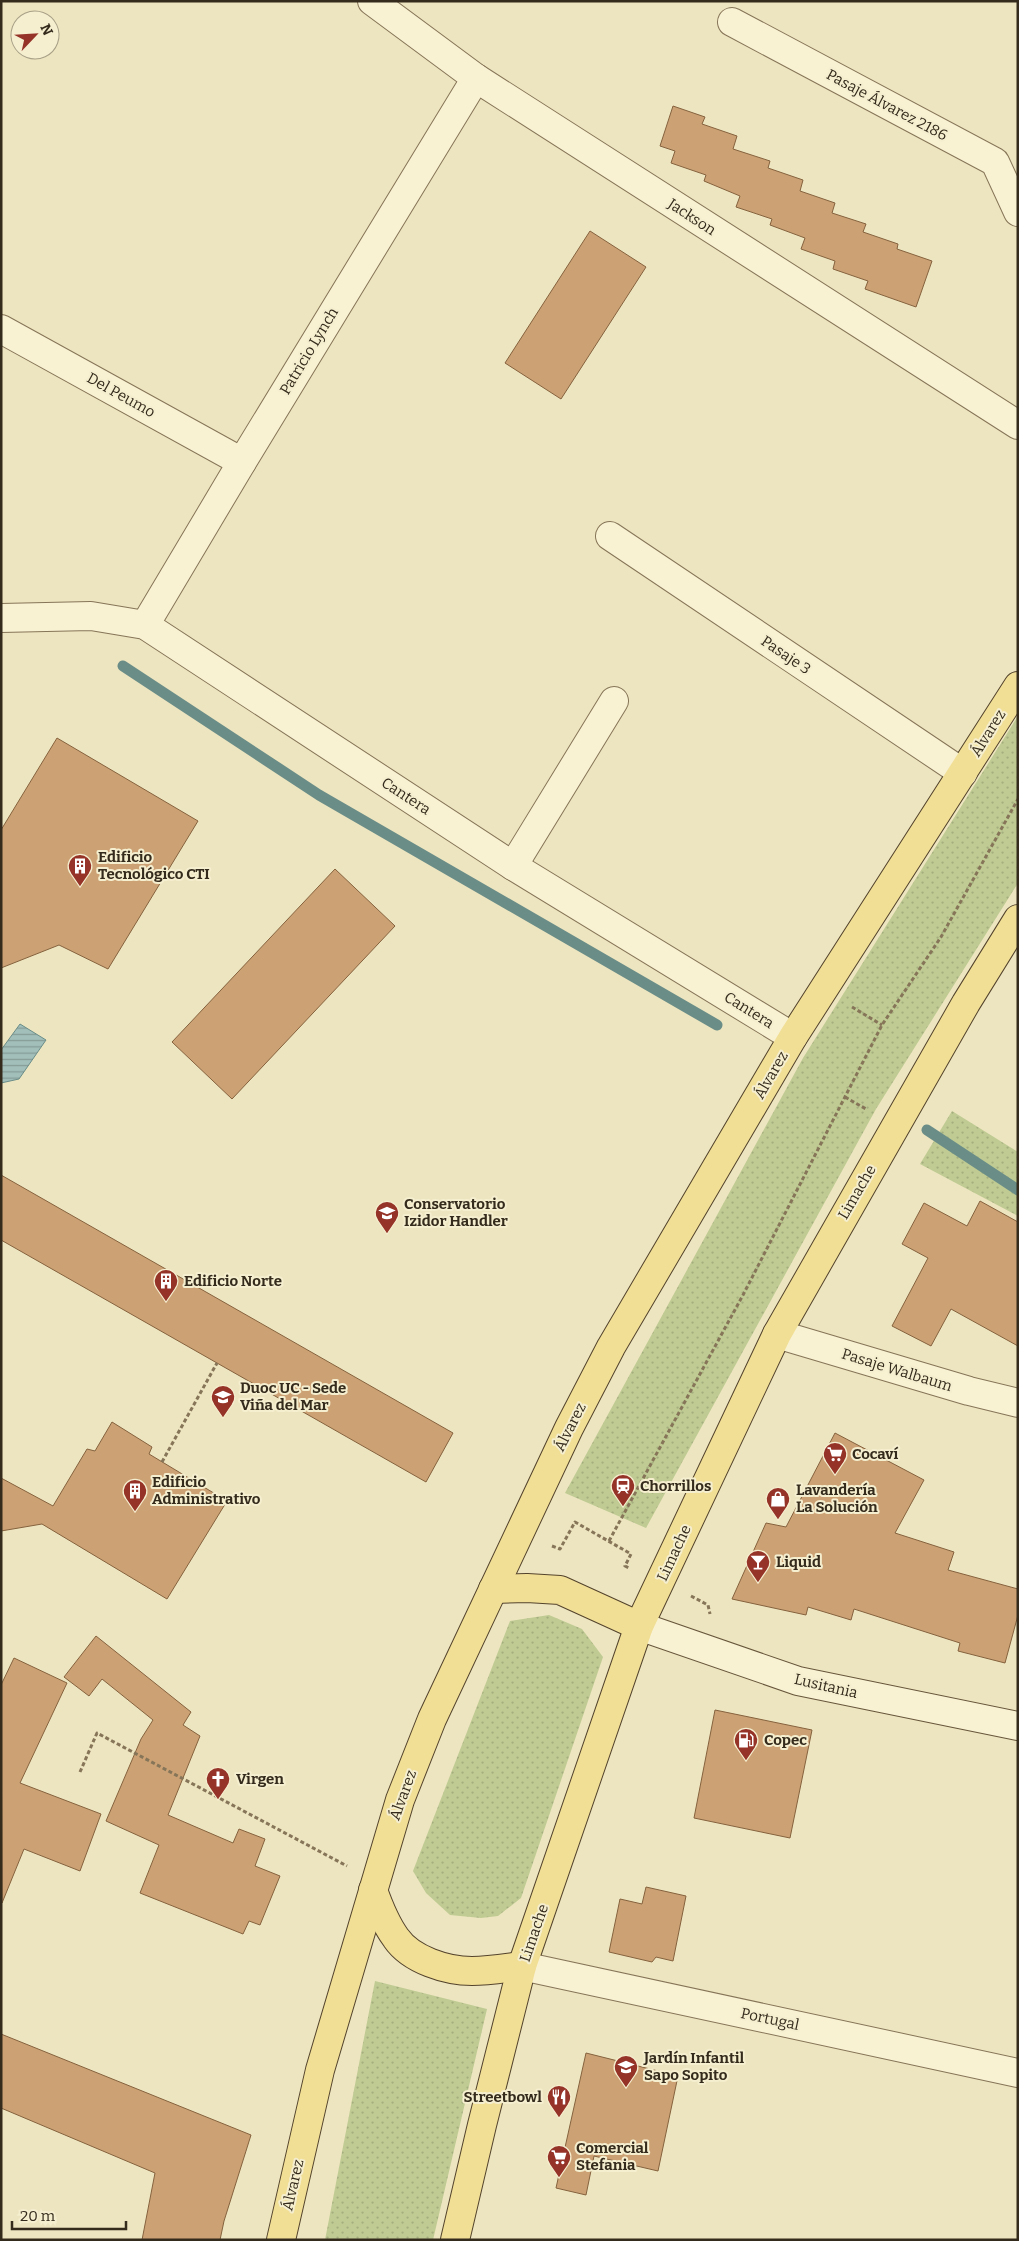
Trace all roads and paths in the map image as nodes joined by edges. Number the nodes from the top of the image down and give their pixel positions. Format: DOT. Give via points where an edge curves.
graph roads {
  1 [pos="372,1"];
  2 [pos="732,22"];
  3 [pos="476,78"];
  4 [pos="1018,212"];
  5 [pos="1,329"];
  6 [pos="1018,425"];
  7 [pos="242,462"];
  8 [pos="610,536"];
  9 [pos="1,618"];
  10 [pos="145,625"];
  11 [pos="1018,686"];
  12 [pos="614,701"];
  13 [pos="962,773"];
  14 [pos="1018,799"];
  15 [pos="513,866"];
  16 [pos="1018,919"];
  17 [pos="793,1037"];
  18 [pos="776,1334"];
  19 [pos="216,1363"];
  20 [pos="1018,1403"];
  21 [pos="162,1462"];
  22 [pos="609,1541"];
  23 [pos="493,1589"];
  24 [pos="639,1626"];
  25 [pos="1018,1726"];
  26 [pos="80,1772"];
  27 [pos="374,1886"];
  28 [pos="522,1966"];
  29 [pos="1018,2073"];
  30 [pos="281,2240"];
  31 [pos="455,2240"];
  1 -- 3 [label="street, Jackson"];
  2 -- 4 [label="street, Pasaje Álvarez 2186" via="995,162"];
  3 -- 6 [label="street, Jackson"];
  3 -- 7 [label="street, Patricio Lynch"];
  5 -- 7 [label="street, Del Peumo"];
  7 -- 10 [label="street, Patricio Lynch"];
  8 -- 13 [label="street, Pasaje 3"];
  9 -- 10 [label="street, Cantera" via="91,616"];
  10 -- 15 [label="street, Cantera"];
  11 -- 13 [label="main road, Álvarez"];
  12 -- 15 [label="street"];
  13 -- 17 [label="main road, Álvarez"];
  14 -- 22 [label="path" via="941,937 882,1025 744,1295"];
  15 -- 17 [label="street, Cantera"];
  16 -- 18 [label="main road, Limache" via="966,1003"];
  17 -- 23 [label="main road, Álvarez" via="611,1347"];
  18 -- 20 [label="street, Pasaje Walbaum"];
  18 -- 24 [label="main road, Limache"];
  19 -- 21 [label="path"];
  23 -- 24 [label="main road" via="560,1590"];
  23 -- 27 [label="main road, Álvarez" via="425,1737 400,1800"];
  24 -- 25 [label="street, Lusitania" via="798,1681"];
  24 -- 28 [label="main road, Limache"];
  26 -- 27 [label="path" via="97,1733"];
  27 -- 28 [label="main road" via="383,1918 397,1940 427,1961 471,1971"];
  27 -- 30 [label="main road, Álvarez" via="320,2070"];
  28 -- 29 [label="street, Portugal"];
  28 -- 31 [label="main road, Limache"];
}
